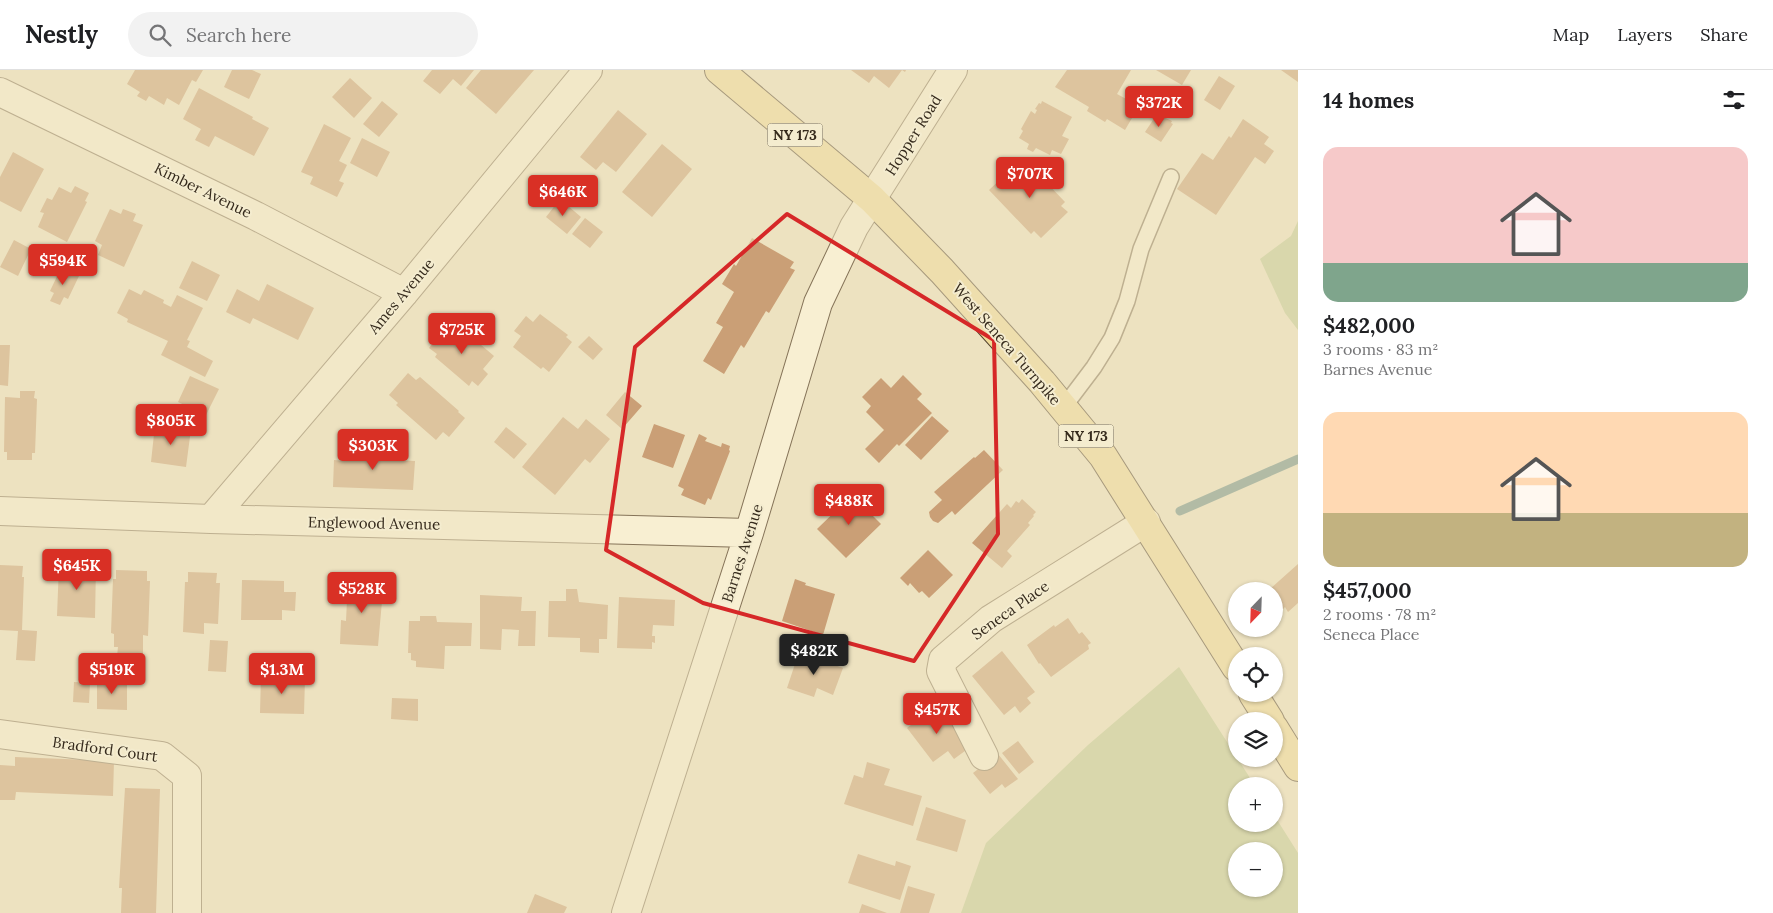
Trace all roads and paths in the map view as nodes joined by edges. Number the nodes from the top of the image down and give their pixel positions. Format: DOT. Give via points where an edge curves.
graph roads {
  1 [pos="588,70"];
  2 [pos="719,70"];
  3 [pos="953,70"];
  4 [pos="0,92"];
  5 [pos="1171,177"];
  6 [pos="872,199"];
  7 [pos="404,293"];
  8 [pos="1063,408"];
  9 [pos="0,511"];
  10 [pos="211,519"];
  11 [pos="1146,522"];
  12 [pos="749,533"];
  13 [pos="1228,654"];
  14 [pos="0,734"];
  15 [pos="1283,743"];
  16 [pos="984,756"];
  17 [pos="1298,768"];
  18 [pos="187,913"];
  19 [pos="626,913"];
  1 -- 7 [label="street, Ames Avenue"];
  2 -- 6 [label="main road, West Seneca Turnpike / NY 173"];
  3 -- 6 [label="street, Hopper Road"];
  4 -- 7 [label="street, Kimber Avenue" via="256,216"];
  5 -- 8 [label="lane" via="1141,249 1112,338"];
  6 -- 8 [label="main road, West Seneca Turnpike / NY 173" via="942,271"];
  6 -- 12 [label="street, Barnes Avenue" via="854,227 818,303"];
  7 -- 10 [label="street, Ames Avenue"];
  8 -- 11 [label="main road, West Seneca Turnpike / NY 173" via="1103,456"];
  9 -- 10 [label="street, Englewood Avenue"];
  10 -- 12 [label="street, Englewood Avenue"];
  11 -- 13 [label="main road, West Seneca Turnpike / NY 173"];
  11 -- 16 [label="street, Seneca Place" via="991,619 944,660 941,671"];
  12 -- 19 [label="street, Barnes Avenue"];
  14 -- 18 [label="street, Bradford Court" via="162,756 187,776"];
  15 -- 17 [label="main road"];
}
